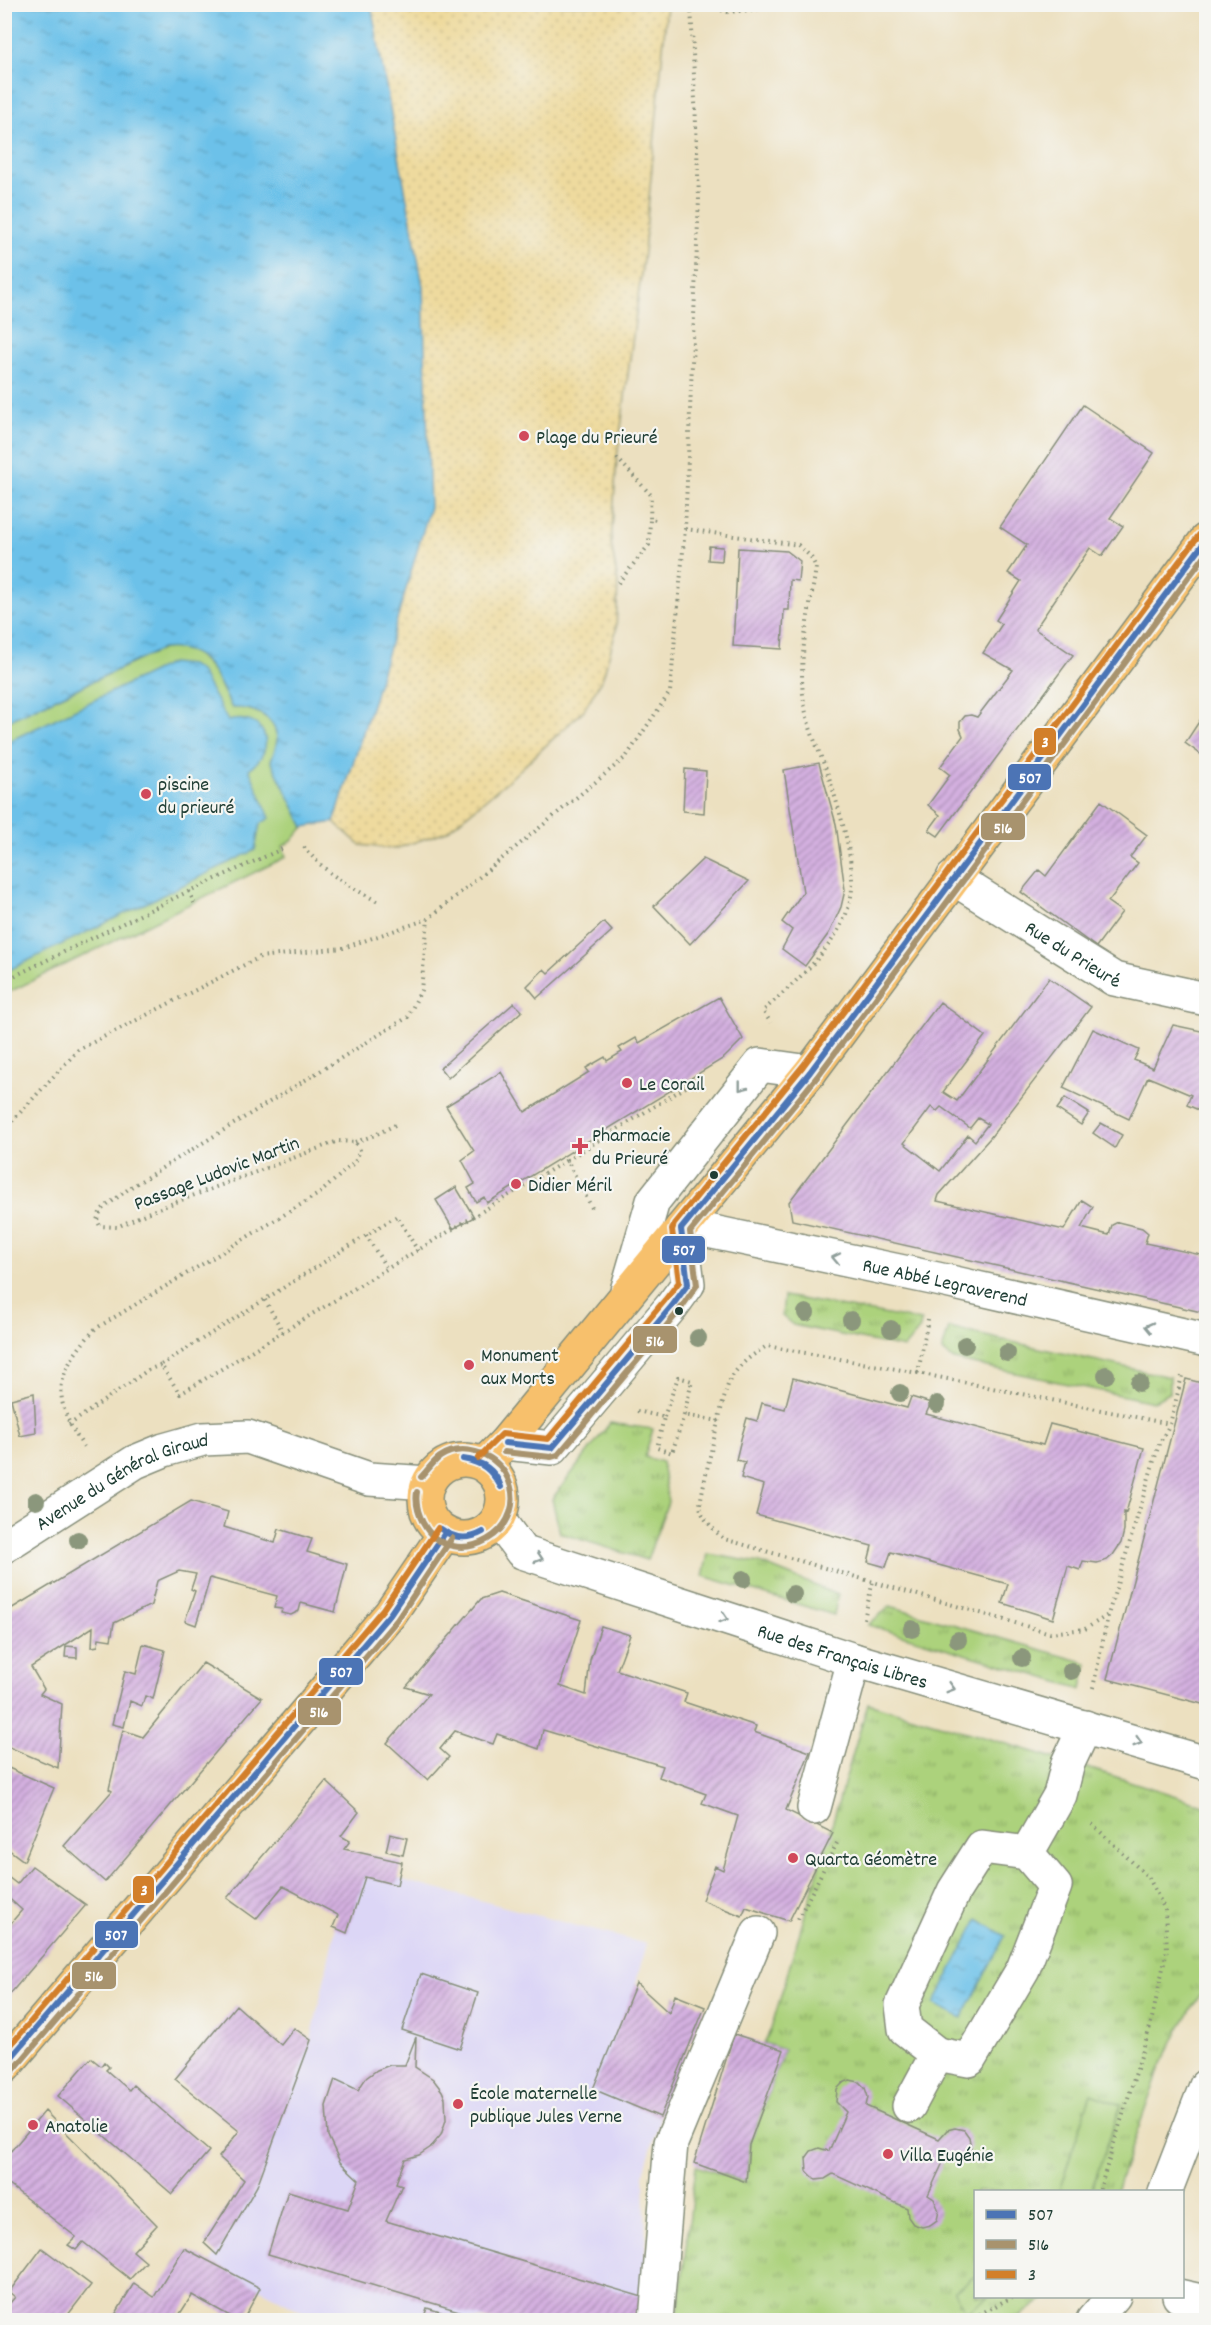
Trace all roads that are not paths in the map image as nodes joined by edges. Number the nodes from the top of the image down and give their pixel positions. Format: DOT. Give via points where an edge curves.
graph roads {
  1 [pos="1206,540"];
  2 [pos="953,878"];
  3 [pos="1206,999"];
  4 [pos="810,1072"];
  5 [pos="682,1228"];
  6 [pos="627,1291"];
  7 [pos="1199,1339"];
  8 [pos="494,1453"];
  9 [pos="428,1483"];
  10 [pos="498,1520"];
  11 [pos="445,1533"];
  12 [pos="4,1546"];
  13 [pos="854,1660"];
  14 [pos="1085,1727"];
  15 [pos="1206,1763"];
  16 [pos="814,1808"];
  17 [pos="1027,1853"];
  18 [pos="758,1933"];
  19 [pos="937,2055"];
  20 [pos="4,2067"];
  21 [pos="1206,2086"];
  22 [pos="909,2106"];
  23 [pos="1166,2190"];
  24 [pos="1184,2297"];
  25 [pos="1112,2298"];
  26 [pos="1206,2302"];
  27 [pos="656,2320"];
  28 [pos="1093,2320"];
  1 -- 2 [label="main road"];
  2 -- 3 [label="street, Rue du Prieuré" via="1114,979"];
  2 -- 4 [label="main road"];
  4 -- 5 [label="main road"];
  4 -- 6 [label="street, one-way" via="760,1065 653,1201"];
  5 -- 6 [label="main road"];
  7 -- 5 [label="street, Rue Abbé Legraverend, one-way" via="937,1279"];
  5 -- 8 [label="street" via="688,1284 672,1306 552,1448"];
  6 -- 8 [label="main road"];
  8 -- 9 [label="main road" via="445,1464"];
  8 -- 10 [label="main road" via="493,1472 504,1495"];
  9 -- 11 [label="main road" via="425,1505 436,1526"];
  9 -- 12 [label="street, Avenue du Général Giraud" via="369,1479 248,1437 203,1439 135,1462"];
  10 -- 11 [label="main road" via="468,1538"];
  10 -- 13 [label="street, Rue des Français Libres, one-way" via="522,1552"];
  11 -- 20 [label="main road" via="390,1614"];
  13 -- 14 [label="street, Rue des Français Libres, one-way"];
  13 -- 16 [label="street"];
  14 -- 15 [label="street, Rue des Français Libres, one-way"];
  14 -- 17 [label="street" via="1068,1763 1060,1795"];
  17 -- 19 [label="street" via="1055,1886 1023,1969 969,2060"];
  17 -- 19 [label="street" via="982,1847 954,1891 902,2005 905,2029"];
  18 -- 27 [label="street" via="671,2143"];
  19 -- 22 [label="street"];
  21 -- 23 [label="street"];
  24 -- 26 [label="street"];
  25 -- 28 [label="street"];
}
